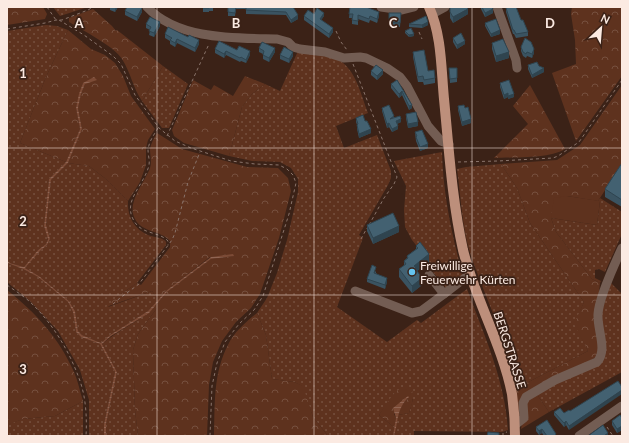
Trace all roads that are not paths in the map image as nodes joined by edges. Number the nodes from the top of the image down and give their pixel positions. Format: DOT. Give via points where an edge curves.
graph roads {
  1 [pos="147,7"];
  2 [pos="381,7"];
  3 [pos="414,7"];
  4 [pos="445,7"];
  5 [pos="497,7"];
  6 [pos="431,11"];
  7 [pos="517,68"];
  8 [pos="449,144"];
  9 [pos="622,248"];
  10 [pos="470,274"];
  11 [pos="429,275"];
  12 [pos="355,291"];
  13 [pos="444,294"];
  14 [pos="622,406"];
  15 [pos="515,425"];
  16 [pos="515,436"];
  17 [pos="580,436"];
  1 -- 8 [label="street" via="168,22 192,32 212,36 277,39 300,49 325,52 344,58 360,56 374,61 400,77 428,126 441,142"];
  2 -- 3 [label="street" via="402,10"];
  4 -- 6 [label="street"];
  5 -- 7 [label="street"];
  6 -- 8 [label="main road, BERGSTRASSE" via="441,55"];
  8 -- 10 [label="main road, BERGSTRASSE" via="454,203"];
  9 -- 15 [label="street" via="599,306 601,358 526,397 523,403 524,418"];
  10 -- 13 [label="street"];
  10 -- 15 [label="main road, BERGSTRASSE" via="506,372 512,394"];
  11 -- 13 [label="street"];
  12 -- 13 [label="street" via="412,313 421,311"];
  14 -- 17 [label="street"];
  15 -- 16 [label="main road, BERGSTRASSE"];
}
